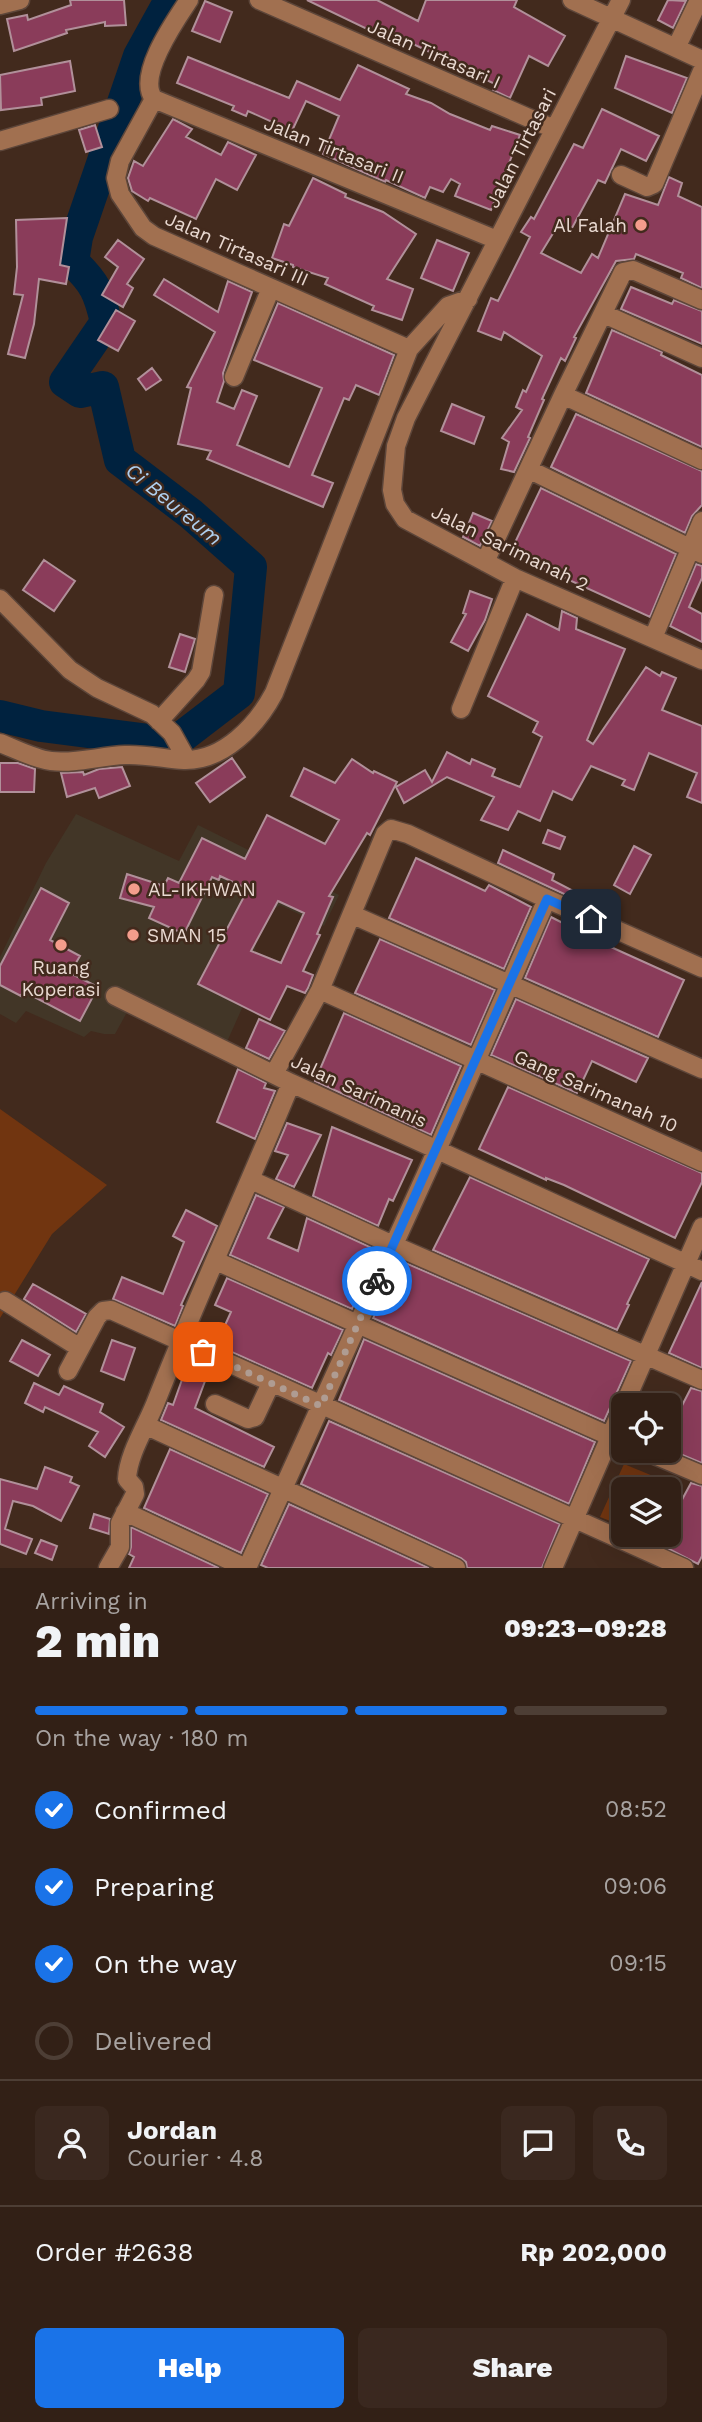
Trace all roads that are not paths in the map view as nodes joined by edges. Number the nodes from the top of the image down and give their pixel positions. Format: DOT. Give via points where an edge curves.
graph roads {
  1 [pos="20,0"];
  2 [pos="189,0"];
  3 [pos="259,0"];
  4 [pos="572,0"];
  5 [pos="621,0"];
  6 [pos="699,0"];
  7 [pos="0,5"];
  8 [pos="612,18"];
  9 [pos="676,48"];
  10 [pos="702,60"];
  11 [pos="702,71"];
  12 [pos="154,99"];
  13 [pos="109,109"];
  14 [pos="554,129"];
  15 [pos="4,136"];
  16 [pos="621,175"];
  17 [pos="497,240"];
  18 [pos="271,288"];
  19 [pos="468,299"];
  20 [pos="702,300"];
  21 [pos="604,314"];
  22 [pos="409,349"];
  23 [pos="702,358"];
  24 [pos="234,377"];
  25 [pos="562,395"];
  26 [pos="702,460"];
  27 [pos="530,470"];
  28 [pos="702,521"];
  29 [pos="696,552"];
  30 [pos="485,562"];
  31 [pos="515,578"];
  32 [pos="214,595"];
  33 [pos="0,599"];
  34 [pos="653,638"];
  35 [pos="702,660"];
  36 [pos="461,709"];
  37 [pos="174,740"];
  38 [pos="0,743"];
  39 [pos="547,899"];
  40 [pos="353,915"];
  41 [pos="702,968"];
  42 [pos="509,984"];
  43 [pos="320,990"];
  44 [pos="115,996"];
  45 [pos="476,1060"];
  46 [pos="700,1065"];
  47 [pos="274,1074"];
  48 [pos="292,1083"];
  49 [pos="436,1151"];
  50 [pos="702,1162"];
  51 [pos="251,1180"];
  52 [pos="702,1227"];
  53 [pos="393,1245"];
  54 [pos="216,1261"];
  55 [pos="685,1263"];
  56 [pos="702,1270"];
  57 [pos="5,1301"];
  58 [pos="358,1324"];
  59 [pos="180,1341"];
  60 [pos="80,1348"];
  61 [pos="645,1355"];
  62 [pos="68,1371"];
  63 [pos="702,1380"];
  64 [pos="271,1383"];
  65 [pos="629,1393"];
  66 [pos="215,1404"];
  67 [pos="321,1406"];
  68 [pos="147,1426"];
  69 [pos="611,1436"];
  70 [pos="611,1450"];
  71 [pos="674,1463"];
  72 [pos="702,1475"];
  73 [pos="283,1489"];
  74 [pos="125,1513"];
  75 [pos="574,1519"];
  76 [pos="108,1568"];
  77 [pos="247,1568"];
  78 [pos="456,1568"];
  79 [pos="553,1568"];
  80 [pos="684,1568"];
  1 -- 7 [label="street"];
  2 -- 12 [label="street" via="150,71"];
  3 -- 14 [label="street, Jalan Tirtasari I"];
  4 -- 8 [label="street"];
  5 -- 8 [label="street, Jalan Tirtasari"];
  6 -- 9 [label="street"];
  8 -- 9 [label="street"];
  8 -- 14 [label="street, Jalan Tirtasari"];
  9 -- 10 [label="street"];
  11 -- 16 [label="street" via="654,184 648,187"];
  12 -- 17 [label="street, Jalan Tirtasari II"];
  12 -- 18 [label="street, Jalan Tirtasari III" via="120,161 116,178 120,194 143,228 154,236"];
  13 -- 15 [label="street"];
  14 -- 17 [label="street, Jalan Tirtasari"];
  17 -- 19 [label="street, Jalan Tirtasari"];
  18 -- 22 [label="street, Jalan Tirtasari III"];
  18 -- 24 [label="street"];
  19 -- 22 [label="street" via="448,306"];
  19 -- 30 [label="street, Jalan Sarimanah 2" via="405,418 396,446 392,490 405,519"];
  20 -- 21 [label="street" via="629,270 621,275"];
  21 -- 23 [label="street"];
  21 -- 25 [label="street"];
  22 -- 37 [label="street" via="264,713 215,754"];
  25 -- 26 [label="street"];
  25 -- 27 [label="street"];
  27 -- 29 [label="street"];
  27 -- 30 [label="street"];
  28 -- 29 [label="street"];
  29 -- 34 [label="street"];
  30 -- 31 [label="street, Jalan Sarimanah 2"];
  31 -- 34 [label="street, Jalan Sarimanah 2"];
  31 -- 36 [label="street"];
  32 -- 37 [label="street" via="201,672 190,687"];
  33 -- 37 [label="street" via="70,670 152,714"];
  34 -- 35 [label="street, Jalan Sarimanah 2"];
  37 -- 38 [label="street" via="126,755 83,761 49,761"];
  39 -- 40 [label="street" via="391,829"];
  39 -- 41 [label="street"];
  39 -- 42 [label="street"];
  40 -- 42 [label="street"];
  40 -- 43 [label="street"];
  42 -- 45 [label="street"];
  42 -- 46 [label="street"];
  43 -- 45 [label="street, Gang Sarimanah 10"];
  43 -- 47 [label="street"];
  44 -- 47 [label="street, Jalan Sarimanis"];
  45 -- 49 [label="street"];
  45 -- 50 [label="street, Gang Sarimanah 10"];
  47 -- 48 [label="street, Jalan Sarimanis"];
  48 -- 49 [label="street, Jalan Sarimanis"];
  48 -- 51 [label="street"];
  49 -- 53 [label="street"];
  49 -- 55 [label="street, Jalan Sarimanis"];
  51 -- 53 [label="street"];
  51 -- 54 [label="street"];
  52 -- 55 [label="street"];
  53 -- 58 [label="street"];
  53 -- 61 [label="street"];
  54 -- 58 [label="street"];
  54 -- 59 [label="street"];
  55 -- 56 [label="street, Jalan Sarimanis"];
  55 -- 61 [label="street"];
  57 -- 60 [label="street"];
  58 -- 67 [label="street"];
  58 -- 69 [label="street"];
  59 -- 60 [label="street" via="107,1309 97,1317"];
  59 -- 64 [label="street"];
  59 -- 68 [label="street"];
  60 -- 62 [label="street"];
  61 -- 63 [label="street"];
  61 -- 65 [label="street"];
  64 -- 66 [label="street" via="255,1416 248,1419"];
  64 -- 67 [label="street"];
  67 -- 73 [label="street"];
  67 -- 75 [label="street"];
  68 -- 73 [label="street"];
  68 -- 74 [label="street" via="127,1468 135,1494"];
  70 -- 75 [label="street"];
  71 -- 72 [label="street"];
  73 -- 77 [label="street"];
  73 -- 78 [label="street"];
  74 -- 76 [label="street" via="120,1547"];
  74 -- 77 [label="street"];
  75 -- 79 [label="street"];
  75 -- 80 [label="street"];
}
